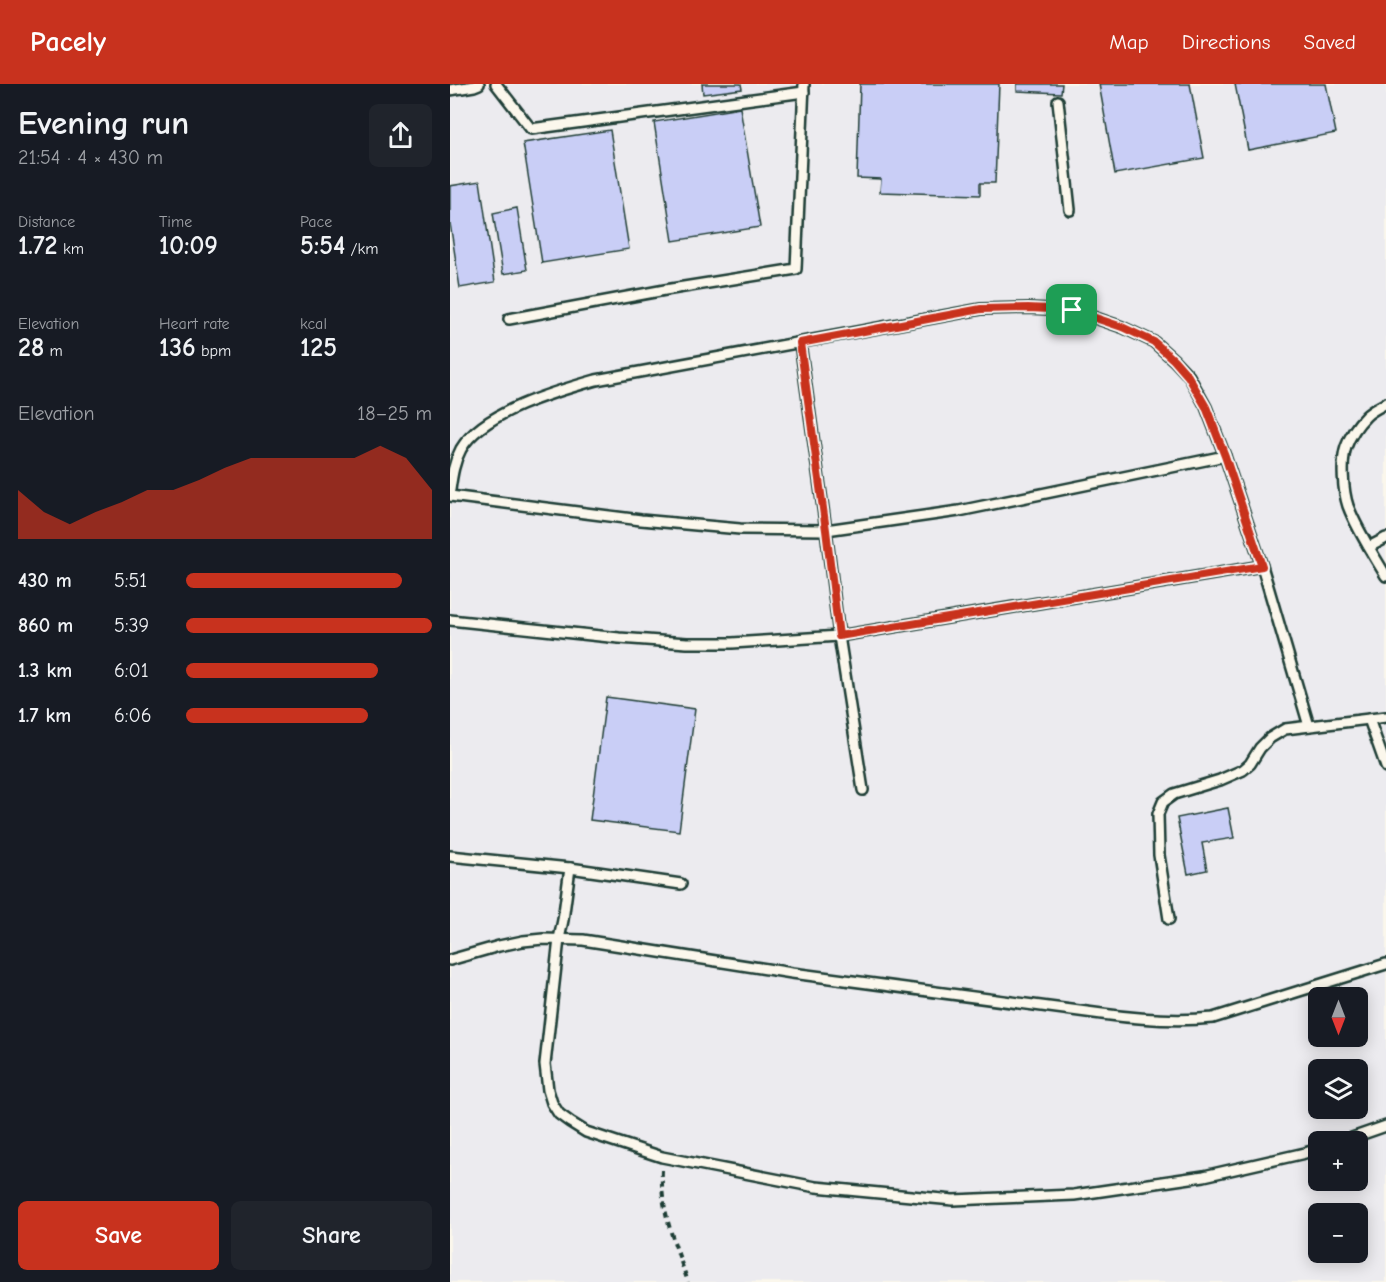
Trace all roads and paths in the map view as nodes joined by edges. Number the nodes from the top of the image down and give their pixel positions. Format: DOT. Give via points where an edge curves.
graph roads {
  1 [pos="479,84"];
  2 [pos="496,84"];
  3 [pos="804,88"];
  4 [pos="450,90"];
  5 [pos="1058,101"];
  6 [pos="1070,210"];
  7 [pos="509,319"];
  8 [pos="800,343"];
  9 [pos="1386,403"];
  10 [pos="1225,456"];
  11 [pos="450,490"];
  12 [pos="450,496"];
  13 [pos="826,530"];
  14 [pos="1386,538"];
  15 [pos="1369,547"];
  16 [pos="1262,566"];
  17 [pos="1386,576"];
  18 [pos="450,620"];
  19 [pos="839,636"];
  20 [pos="1386,717"];
  21 [pos="1369,719"];
  22 [pos="1309,726"];
  23 [pos="1386,767"];
  24 [pos="863,790"];
  25 [pos="450,856"];
  26 [pos="570,868"];
  27 [pos="681,884"];
  28 [pos="1169,920"];
  29 [pos="559,939"];
  30 [pos="450,960"];
  31 [pos="1386,964"];
  32 [pos="1386,1126"];
  33 [pos="1368,1132"];
  34 [pos="1308,1152"];
  35 [pos="663,1157"];
  36 [pos="688,1282"];
  1 -- 4 [label="lane"];
  2 -- 3 [label="lane" via="531,129"];
  3 -- 7 [label="lane" via="796,269"];
  5 -- 6 [label="lane"];
  8 -- 10 [label="lane" via="981,309 1072,310 1154,342 1174,360 1206,407"];
  8 -- 11 [label="lane" via="596,380 550,393 475,431 454,463"];
  8 -- 13 [label="lane"];
  9 -- 15 [label="lane" via="1367,414 1346,447 1343,461 1348,506"];
  10 -- 13 [label="lane" via="959,511"];
  10 -- 16 [label="lane"];
  12 -- 13 [label="lane" via="740,529"];
  13 -- 19 [label="lane"];
  14 -- 15 [label="lane"];
  15 -- 17 [label="lane"];
  16 -- 19 [label="lane"];
  16 -- 22 [label="lane"];
  18 -- 19 [label="lane" via="687,644"];
  19 -- 24 [label="lane"];
  20 -- 21 [label="lane"];
  21 -- 22 [label="lane"];
  21 -- 23 [label="lane"];
  22 -- 28 [label="lane" via="1278,732 1243,770 1174,794 1163,802 1158,814 1159,855"];
  25 -- 26 [label="lane"];
  26 -- 27 [label="lane"];
  26 -- 29 [label="lane"];
  29 -- 30 [label="lane" via="515,943"];
  29 -- 31 [label="lane" via="1141,1019 1213,1018"];
  29 -- 35 [label="lane" via="545,1064 552,1103 559,1114 586,1132"];
  32 -- 33 [label="lane"];
  34 -- 35 [label="lane" via="1204,1176 1074,1195 953,1200 816,1187"];
  35 -- 36 [label="path" via="665,1213"];
}
